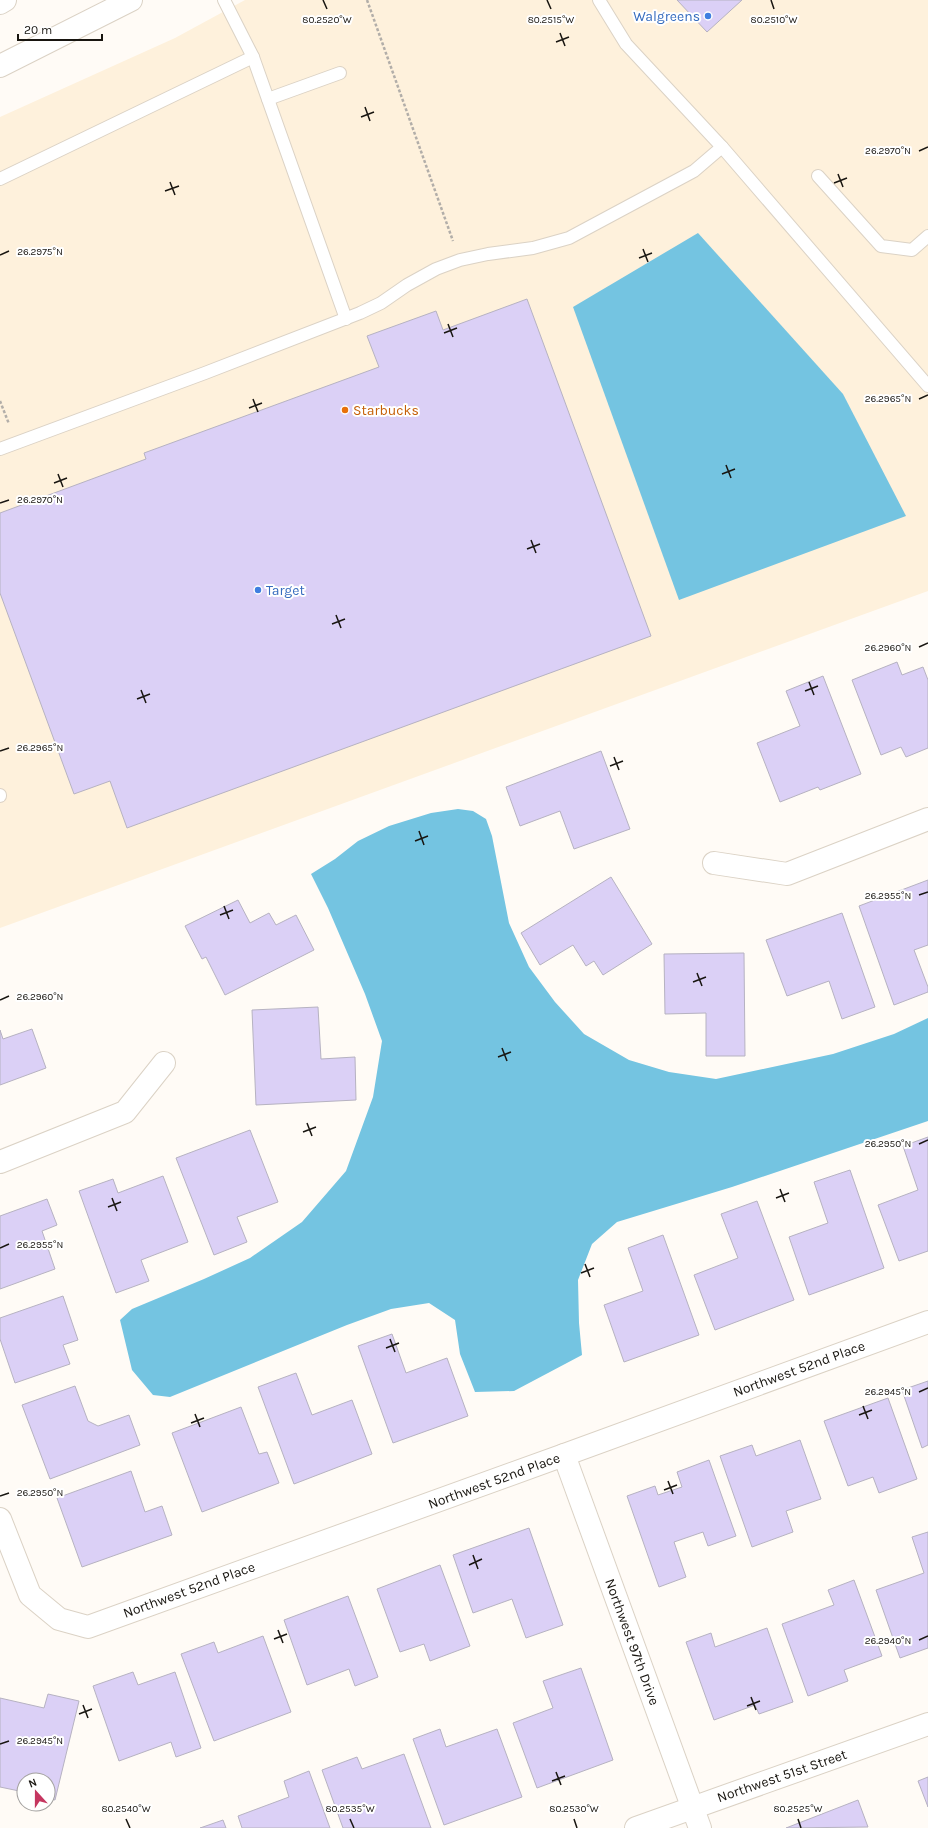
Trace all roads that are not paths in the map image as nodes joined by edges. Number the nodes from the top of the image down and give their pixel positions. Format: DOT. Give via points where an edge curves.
graph roads {
  1 [pos="5,0"];
  2 [pos="131,0"];
  3 [pos="224,0"];
  4 [pos="599,0"];
  5 [pos="0,3"];
  6 [pos="253,57"];
  7 [pos="0,66"];
  8 [pos="340,73"];
  9 [pos="268,99"];
  10 [pos="722,147"];
  11 [pos="818,176"];
  12 [pos="0,179"];
  13 [pos="928,236"];
  14 [pos="346,319"];
  15 [pos="928,386"];
  16 [pos="0,449"];
  17 [pos="928,819"];
  18 [pos="714,863"];
  19 [pos="164,1063"];
  20 [pos="0,1162"];
  21 [pos="928,1322"];
  22 [pos="564,1455"];
  23 [pos="0,1518"];
  24 [pos="928,1724"];
  25 [pos="692,1808"];
  26 [pos="636,1828"];
  27 [pos="700,1828"];
  1 -- 5 [label="street"];
  2 -- 7 [label="street"];
  3 -- 6 [label="lane"];
  4 -- 10 [label="lane" via="626,44"];
  6 -- 9 [label="lane"];
  6 -- 12 [label="lane"];
  8 -- 9 [label="lane"];
  9 -- 14 [label="lane"];
  10 -- 14 [label="lane" via="694,171 570,238 533,248 460,260 436,269 381,303"];
  10 -- 15 [label="lane"];
  11 -- 13 [label="lane" via="881,246 912,250"];
  14 -- 16 [label="lane"];
  17 -- 18 [label="street" via="787,874"];
  19 -- 20 [label="street" via="125,1112"];
  21 -- 22 [label="street, Northwest 52nd Place"];
  22 -- 23 [label="street, Northwest 52nd Place" via="88,1627 59,1619 30,1595"];
  22 -- 25 [label="street, Northwest 97th Drive"];
  24 -- 25 [label="street, Northwest 51st Street"];
  25 -- 26 [label="street, Northwest 51st Street"];
  25 -- 27 [label="street, Northwest 97th Drive"];
}
